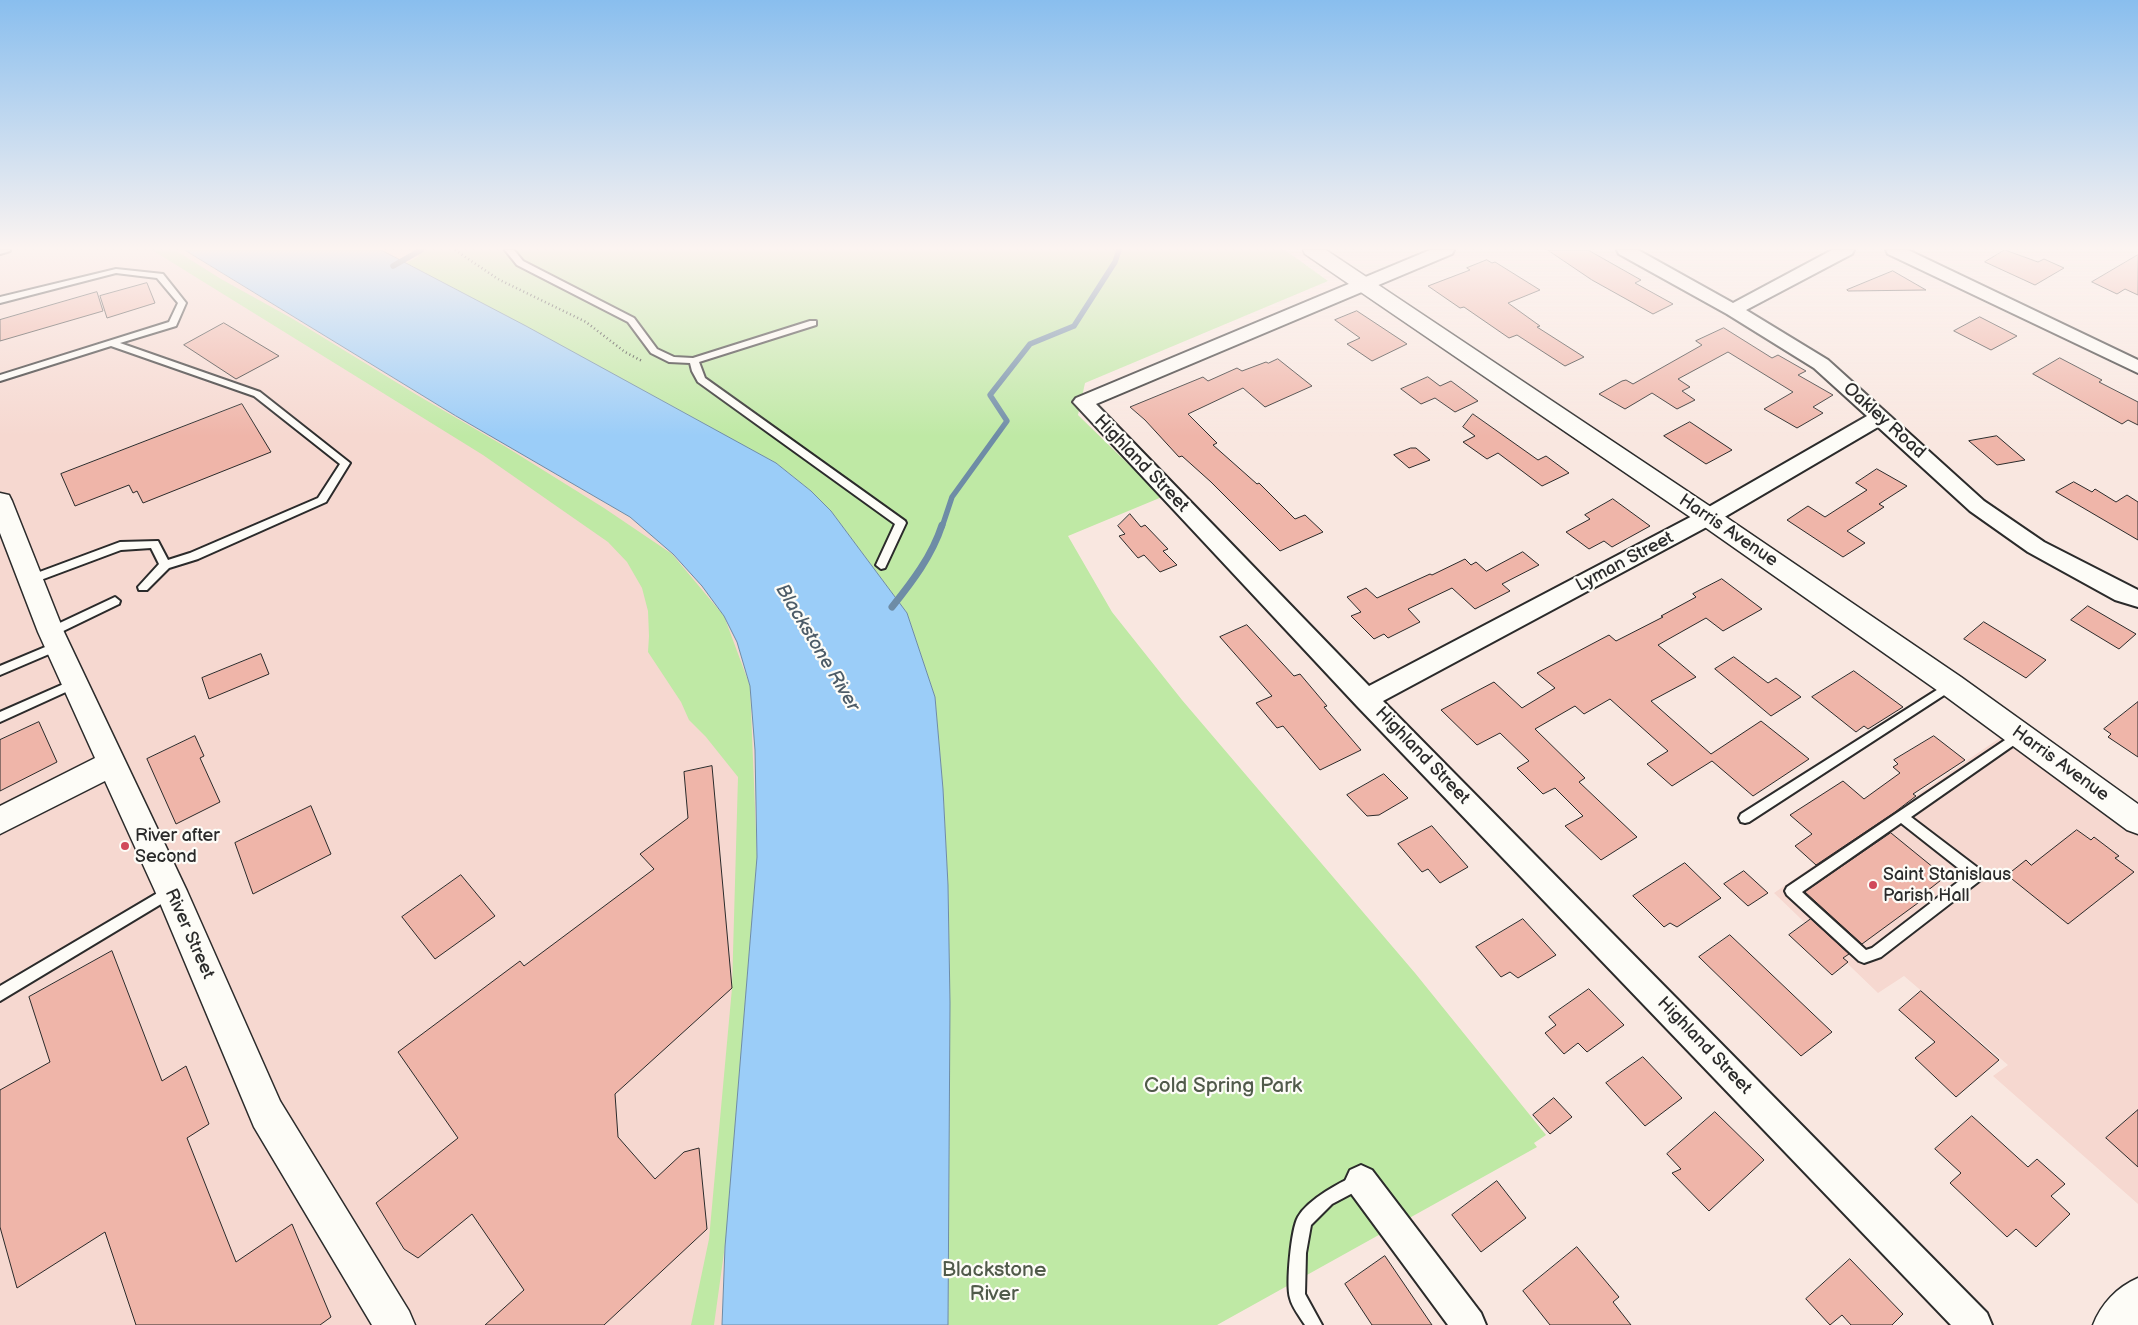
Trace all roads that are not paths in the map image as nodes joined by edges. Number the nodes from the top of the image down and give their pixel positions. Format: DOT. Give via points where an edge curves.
graph roads {
  1 [pos="178,312"];
  2 [pos="615,312"];
  3 [pos="1300,312"];
  4 [pos="1404,312"];
  5 [pos="1736,312"];
  6 [pos="2023,312"];
  7 [pos="813,323"];
  8 [pos="113,344"];
  9 [pos="694,361"];
  10 [pos="2138,367"];
  11 [pos="0,378"];
  12 [pos="1880,418"];
  13 [pos="0,501"];
  14 [pos="1708,517"];
  15 [pos="165,565"];
  16 [pos="882,565"];
  17 [pos="30,580"];
  18 [pos="143,587"];
  19 [pos="2138,599"];
  20 [pos="115,600"];
  21 [pos="54,639"];
  22 [pos="0,671"];
  23 [pos="74,683"];
  24 [pos="1951,685"];
  25 [pos="1366,699"];
  26 [pos="0,717"];
  27 [pos="2020,735"];
  28 [pos="112,763"];
  29 [pos="1901,816"];
  30 [pos="1745,818"];
  31 [pos="0,821"];
  32 [pos="2138,821"];
  33 [pos="171,891"];
  34 [pos="0,994"];
  35 [pos="1361,1181"];
  36 [pos="395,1325"];
  37 [pos="1314,1325"];
  38 [pos="1469,1325"];
  39 [pos="1975,1325"];
  1 -- 8 [label="lane" via="173,324"];
  2 -- 9 [label="lane" via="631,320 654,351 672,360"];
  3 -- 25 [label="street, Highland Street" via="1083,402"];
  4 -- 14 [label="street, Harris Avenue"];
  5 -- 12 [label="street, Oakley Road" via="1821,364"];
  6 -- 10 [label="street"];
  7 -- 9 [label="lane"];
  8 -- 11 [label="lane"];
  8 -- 15 [label="lane" via="257,394 345,463 322,500 194,556"];
  9 -- 16 [label="lane" via="701,380 901,524"];
  12 -- 14 [label="street, Lyman Street"];
  12 -- 19 [label="street, Oakley Road" via="1977,506 2036,547"];
  13 -- 17 [label="street, River Street"];
  14 -- 24 [label="street, Harris Avenue"];
  14 -- 25 [label="street, Lyman Street"];
  15 -- 17 [label="lane" via="154,544 120,546"];
  15 -- 18 [label="lane"];
  17 -- 21 [label="street, River Street"];
  20 -- 21 [label="lane"];
  21 -- 22 [label="lane"];
  21 -- 23 [label="street, River Street"];
  23 -- 26 [label="lane"];
  23 -- 28 [label="street, River Street"];
  24 -- 27 [label="street, Harris Avenue"];
  24 -- 30 [label="lane"];
  25 -- 39 [label="street, Highland Street"];
  27 -- 29 [label="lane"];
  27 -- 32 [label="street, Harris Avenue"];
  28 -- 31 [label="street"];
  28 -- 33 [label="street, River Street"];
  29 -- 29 [label="lane" via="1792,891 1864,957 1876,953 1977,875"];
  33 -- 34 [label="lane"];
  33 -- 36 [label="street, River Street" via="267,1114"];
  35 -- 37 [label="lane" via="1327,1199 1304,1222 1298,1253 1297,1296"];
  35 -- 38 [label="street"];
}
